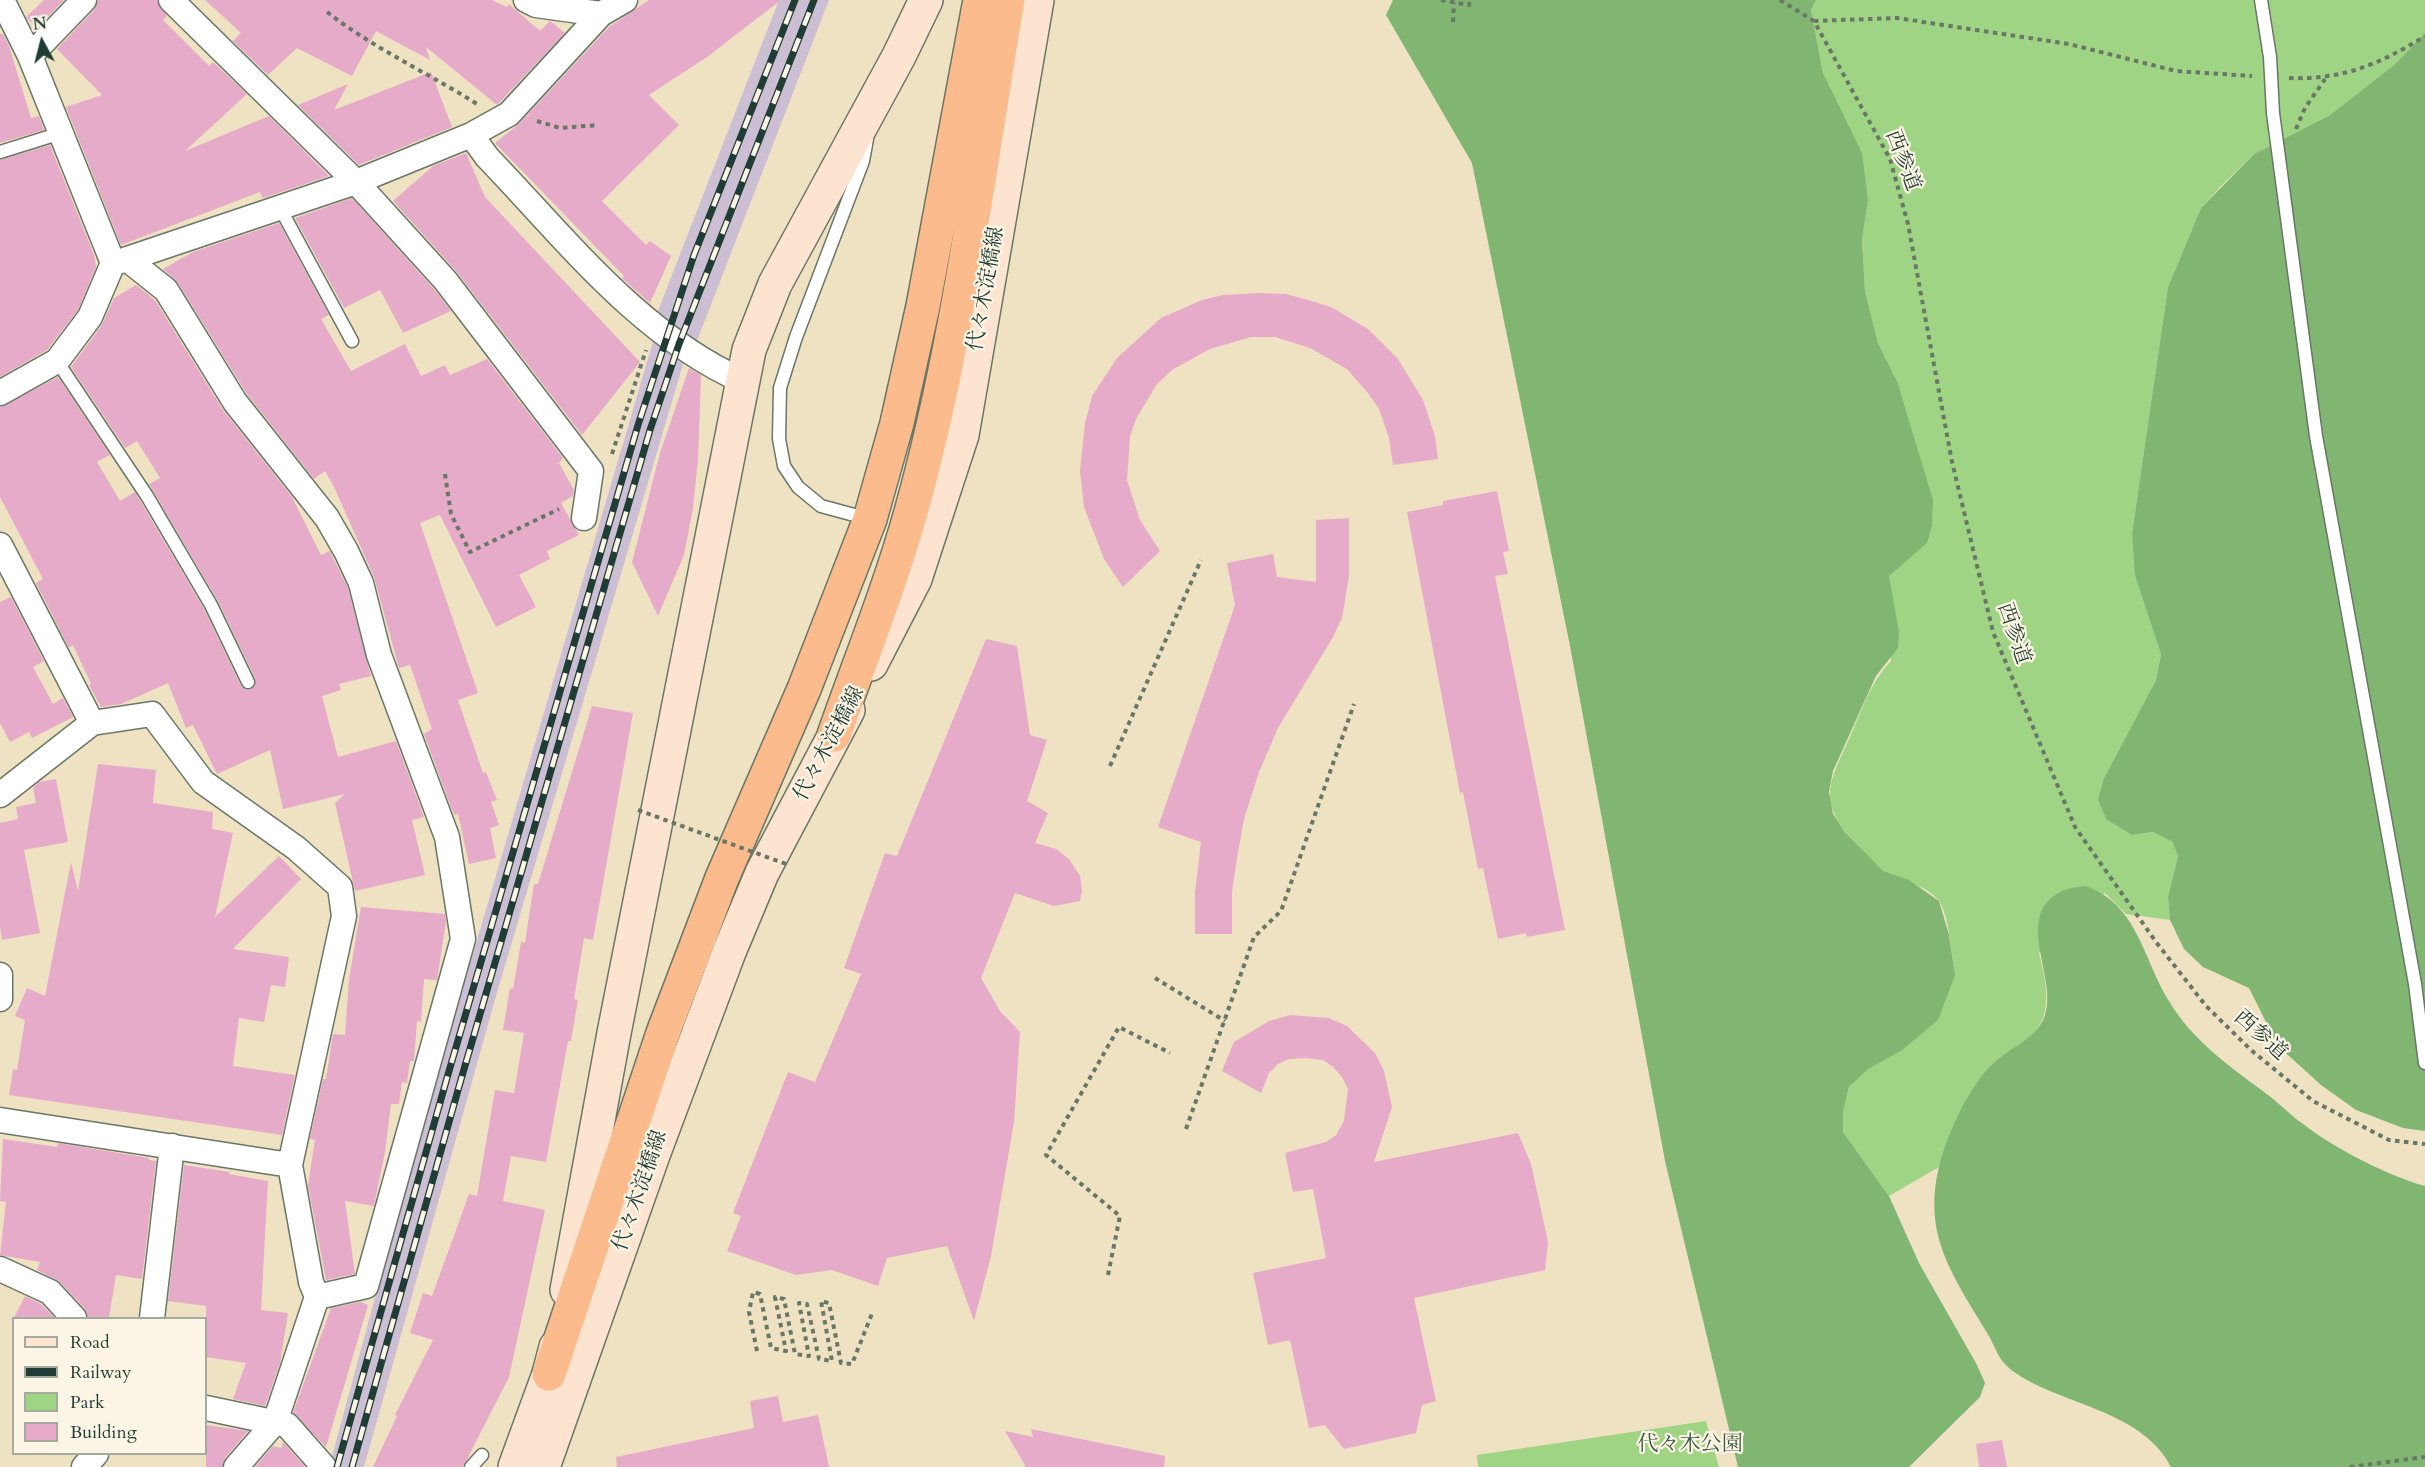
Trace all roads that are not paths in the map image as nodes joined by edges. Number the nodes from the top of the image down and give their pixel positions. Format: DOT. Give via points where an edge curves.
graph roads {
  1 [pos="2,0"];
  2 [pos="84,0"];
  3 [pos="171,0"];
  4 [pos="526,0"];
  5 [pos="625,0"];
  6 [pos="926,0"];
  7 [pos="980,0"];
  8 [pos="1008,0"];
  9 [pos="1037,0"];
  10 [pos="2261,0"];
  11 [pos="601,14"];
  12 [pos="30,56"];
  13 [pos="871,107"];
  14 [pos="61,133"];
  15 [pos="471,135"];
  16 [pos="0,152"];
  17 [pos="356,182"];
  18 [pos="280,208"];
  19 [pos="120,261"];
  20 [pos="352,340"];
  21 [pos="57,361"];
  22 [pos="743,381"];
  23 [pos="0,393"];
  24 [pos="585,507"];
  25 [pos="870,519"];
  26 [pos="0,545"];
  27 [pos="248,682"];
  28 [pos="92,723"];
  29 [pos="834,735"];
  30 [pos="0,795"];
  31 [pos="0,975"];
  32 [pos="0,999"];
  33 [pos="2425,1063"];
  34 [pos="0,1120"];
  35 [pos="172,1146"];
  36 [pos="290,1165"];
  37 [pos="0,1269"];
  38 [pos="317,1297"];
  39 [pos="73,1317"];
  40 [pos="152,1317"];
  41 [pos="549,1374"];
  42 [pos="207,1408"];
  43 [pos="275,1422"];
  44 [pos="95,1455"];
  45 [pos="482,1455"];
  46 [pos="84,1467"];
  47 [pos="237,1467"];
  48 [pos="324,1467"];
  49 [pos="471,1467"];
  50 [pos="515,1467"];
  51 [pos="543,1467"];
  1 -- 12 [label="street"];
  2 -- 12 [label="street"];
  3 -- 17 [label="street"];
  4 -- 11 [label="street" via="536,5"];
  5 -- 11 [label="street"];
  6 -- 13 [label="street"];
  7 -- 25 [label="highway" via="923,306 897,423"];
  8 -- 29 [label="highway" via="932,430 911,513"];
  9 -- 29 [label="street, 代々木淀橋線" via="962,435 915,579"];
  10 -- 33 [label="lane" via="2316,436 2415,984"];
  11 -- 15 [label="street" via="505,116"];
  12 -- 14 [label="street"];
  13 -- 22 [label="street" via="775,284 753,339"];
  13 -- 25 [label="lane" via="863,161 780,387 779,440 784,466 798,487 821,506"];
  14 -- 16 [label="lane"];
  14 -- 19 [label="street"];
  15 -- 17 [label="street"];
  15 -- 22 [label="street" via="606,281 652,323 692,354"];
  17 -- 18 [label="street"];
  17 -- 24 [label="street" via="445,280 591,471"];
  18 -- 19 [label="street"];
  18 -- 20 [label="lane"];
  19 -- 21 [label="street" via="90,317"];
  19 -- 38 [label="street" via="166,290 235,402 327,518 361,583 379,655 447,837 463,939 366,1286"];
  21 -- 23 [label="street"];
  21 -- 27 [label="lane" via="153,506 211,605"];
  22 -- 41 [label="street"];
  25 -- 41 [label="highway" via="804,689 722,878 663,1033"];
  26 -- 28 [label="street"];
  28 -- 30 [label="street"];
  28 -- 36 [label="street" via="152,714 203,782 296,848 340,887 344,916"];
  29 -- 51 [label="street, 代々木淀橋線" via="762,873 729,952"];
  31 -- 32 [label="street"];
  34 -- 35 [label="street"];
  35 -- 36 [label="street"];
  35 -- 40 [label="street"];
  36 -- 38 [label="street"];
  37 -- 39 [label="street" via="50,1292"];
  38 -- 43 [label="street"];
  41 -- 50 [label="street"];
  42 -- 43 [label="street"];
  43 -- 47 [label="street"];
  43 -- 48 [label="street" via="287,1425"];
  44 -- 46 [label="street"];
  45 -- 49 [label="lane"];
}
